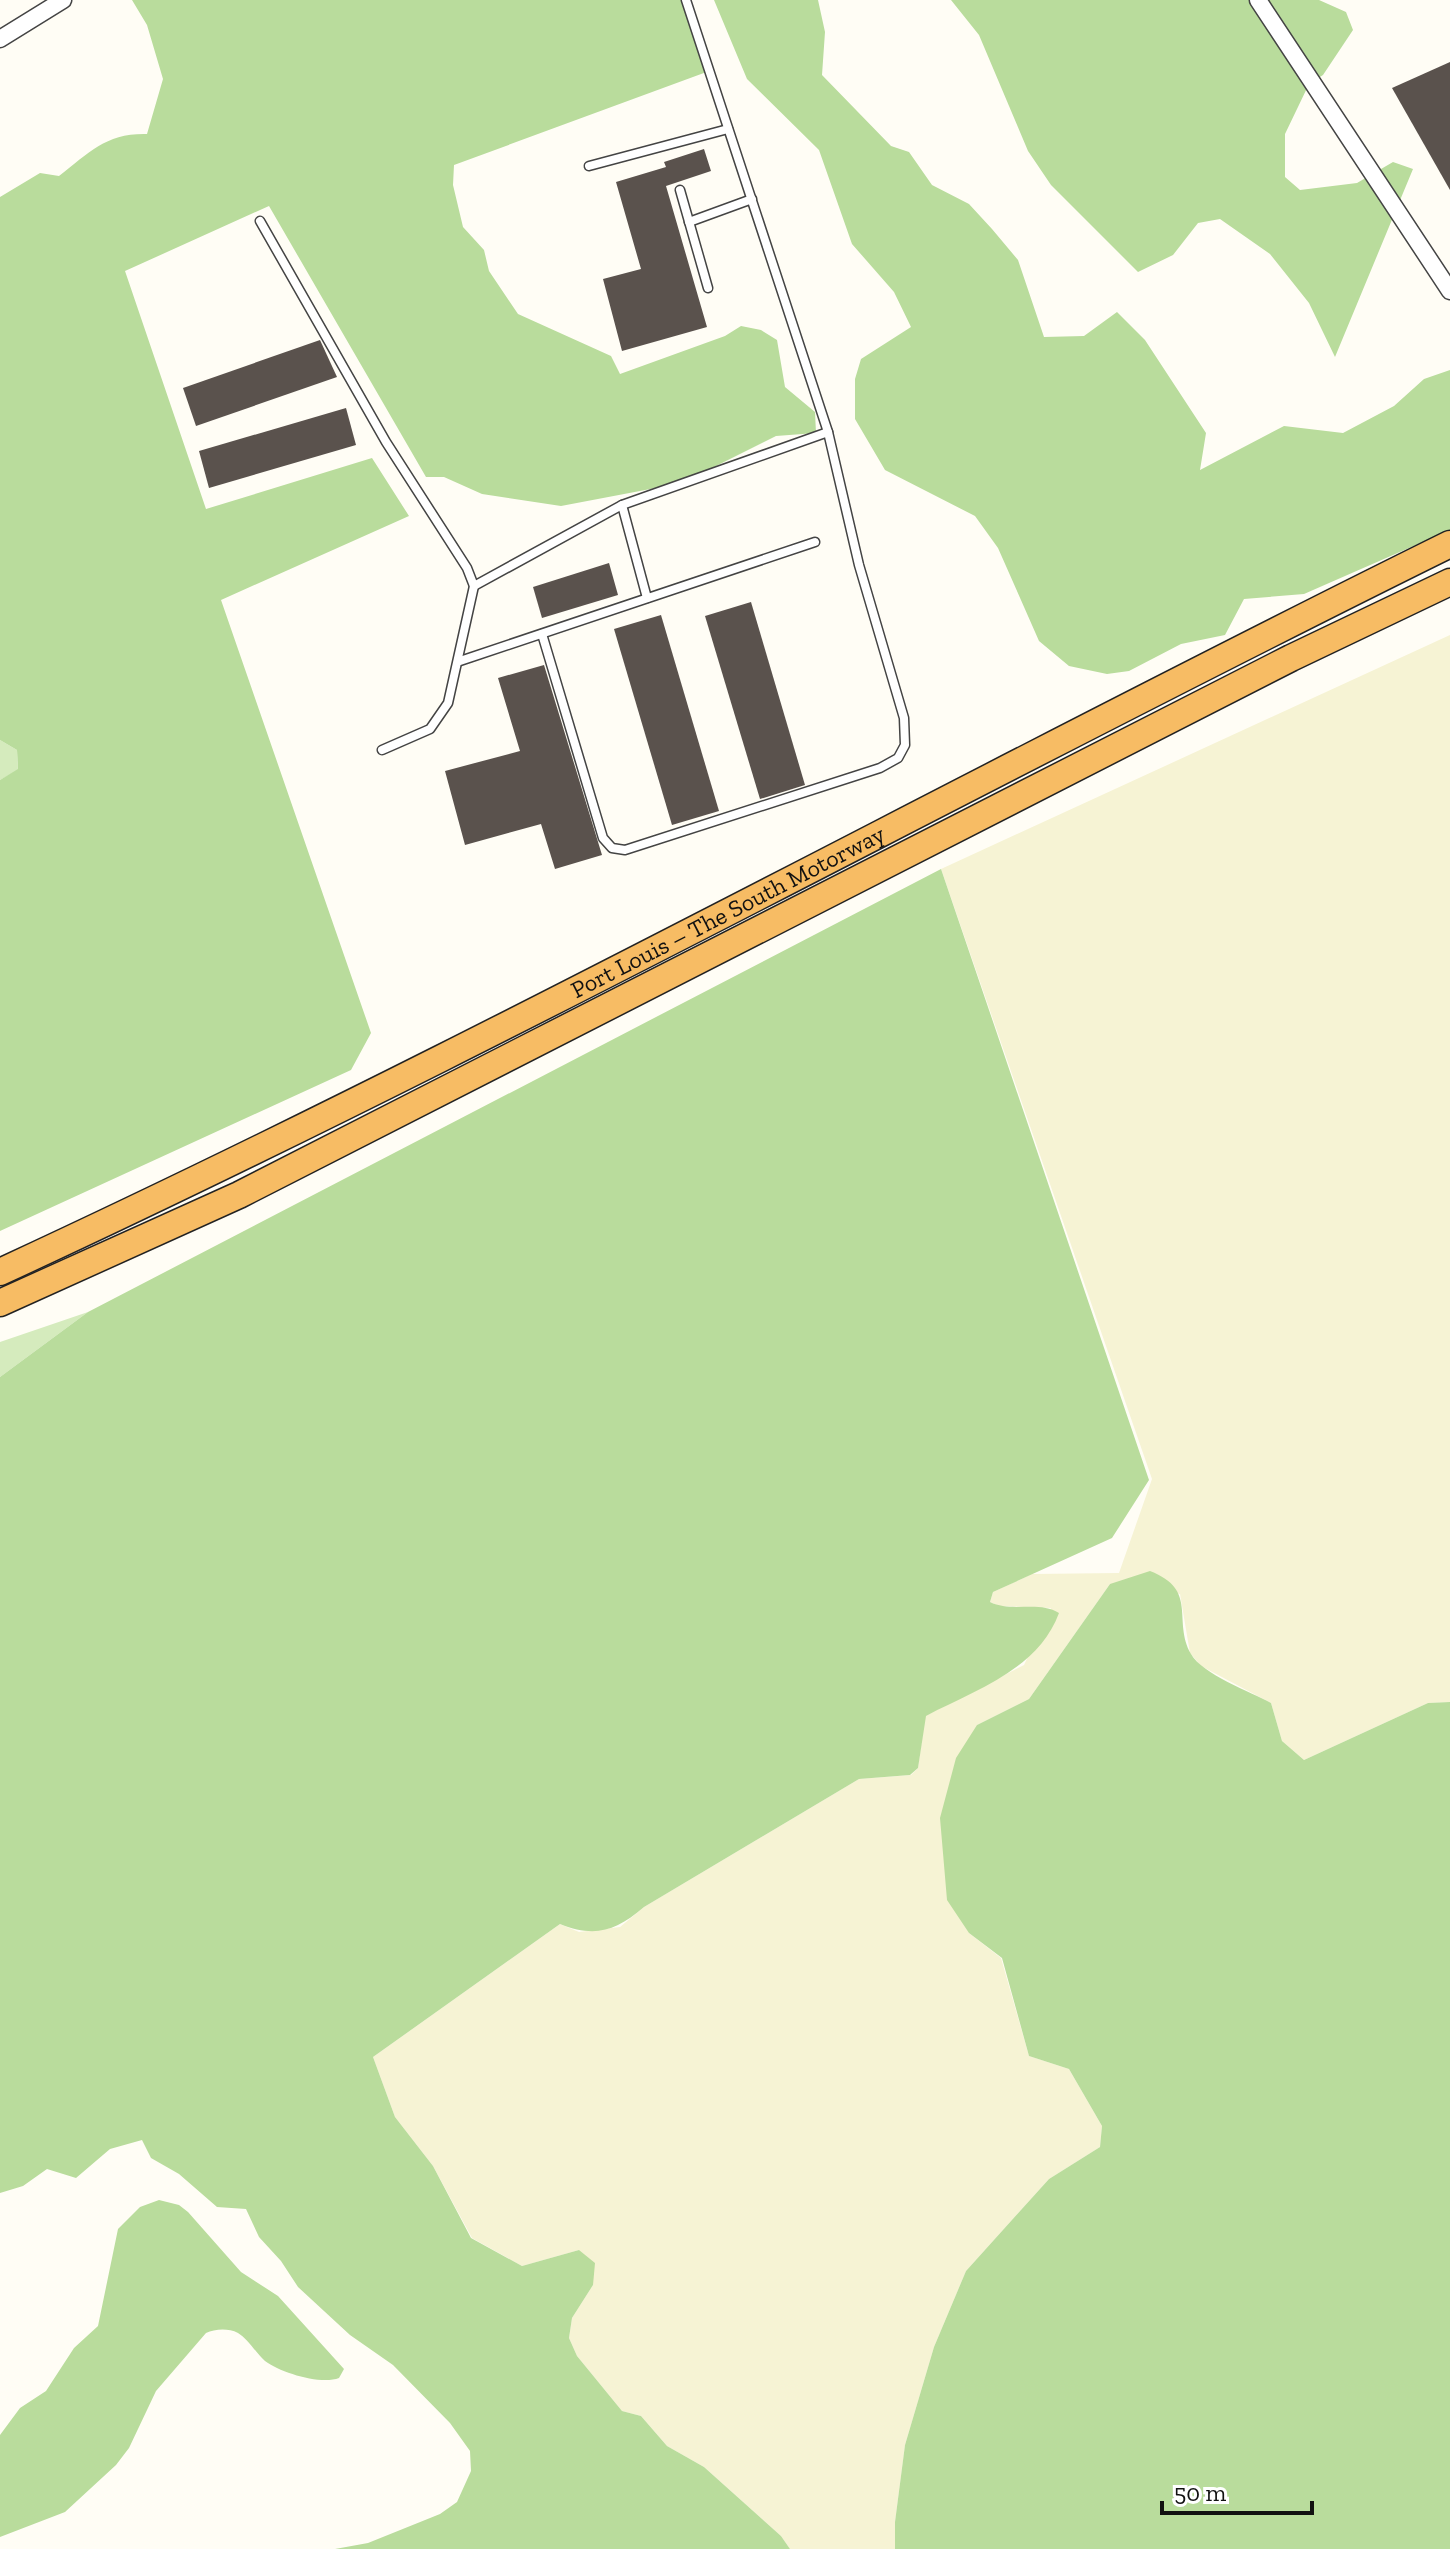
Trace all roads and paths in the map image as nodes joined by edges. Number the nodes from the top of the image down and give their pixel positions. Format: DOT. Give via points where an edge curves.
graph roads {
  1 [pos="63,0"];
  2 [pos="686,0"];
  3 [pos="1258,0"];
  4 [pos="0,39"];
  5 [pos="728,129"];
  6 [pos="589,166"];
  7 [pos="680,190"];
  8 [pos="752,199"];
  9 [pos="260,221"];
  10 [pos="689,222"];
  11 [pos="708,288"];
  12 [pos="1450,291"];
  13 [pos="828,432"];
  14 [pos="622,505"];
  15 [pos="815,542"];
  16 [pos="1450,544"];
  17 [pos="1450,582"];
  18 [pos="474,586"];
  19 [pos="647,598"];
  20 [pos="542,634"];
  21 [pos="460,661"];
  22 [pos="382,750"];
  23 [pos="0,1272"];
  24 [pos="0,1303"];
  1 -- 4 [label="street"];
  2 -- 5 [label="lane"];
  3 -- 12 [label="street"];
  5 -- 6 [label="lane"];
  5 -- 8 [label="lane"];
  7 -- 10 [label="lane"];
  8 -- 10 [label="lane"];
  8 -- 13 [label="lane"];
  9 -- 18 [label="lane"];
  10 -- 11 [label="lane"];
  13 -- 14 [label="lane"];
  13 -- 20 [label="lane" via="859,565 904,718 905,745 898,758 625,850 612,848 603,838"];
  14 -- 18 [label="lane"];
  14 -- 19 [label="lane"];
  15 -- 19 [label="lane"];
  16 -- 23 [label="highway, Port Louis – The South Motorway" via="236,1163"];
  17 -- 24 [label="highway, Port Louis – The South Motorway" via="1291,658 239,1195"];
  18 -- 21 [label="lane"];
  19 -- 20 [label="lane"];
  20 -- 21 [label="lane"];
  21 -- 22 [label="lane" via="448,703 430,729"];
}
